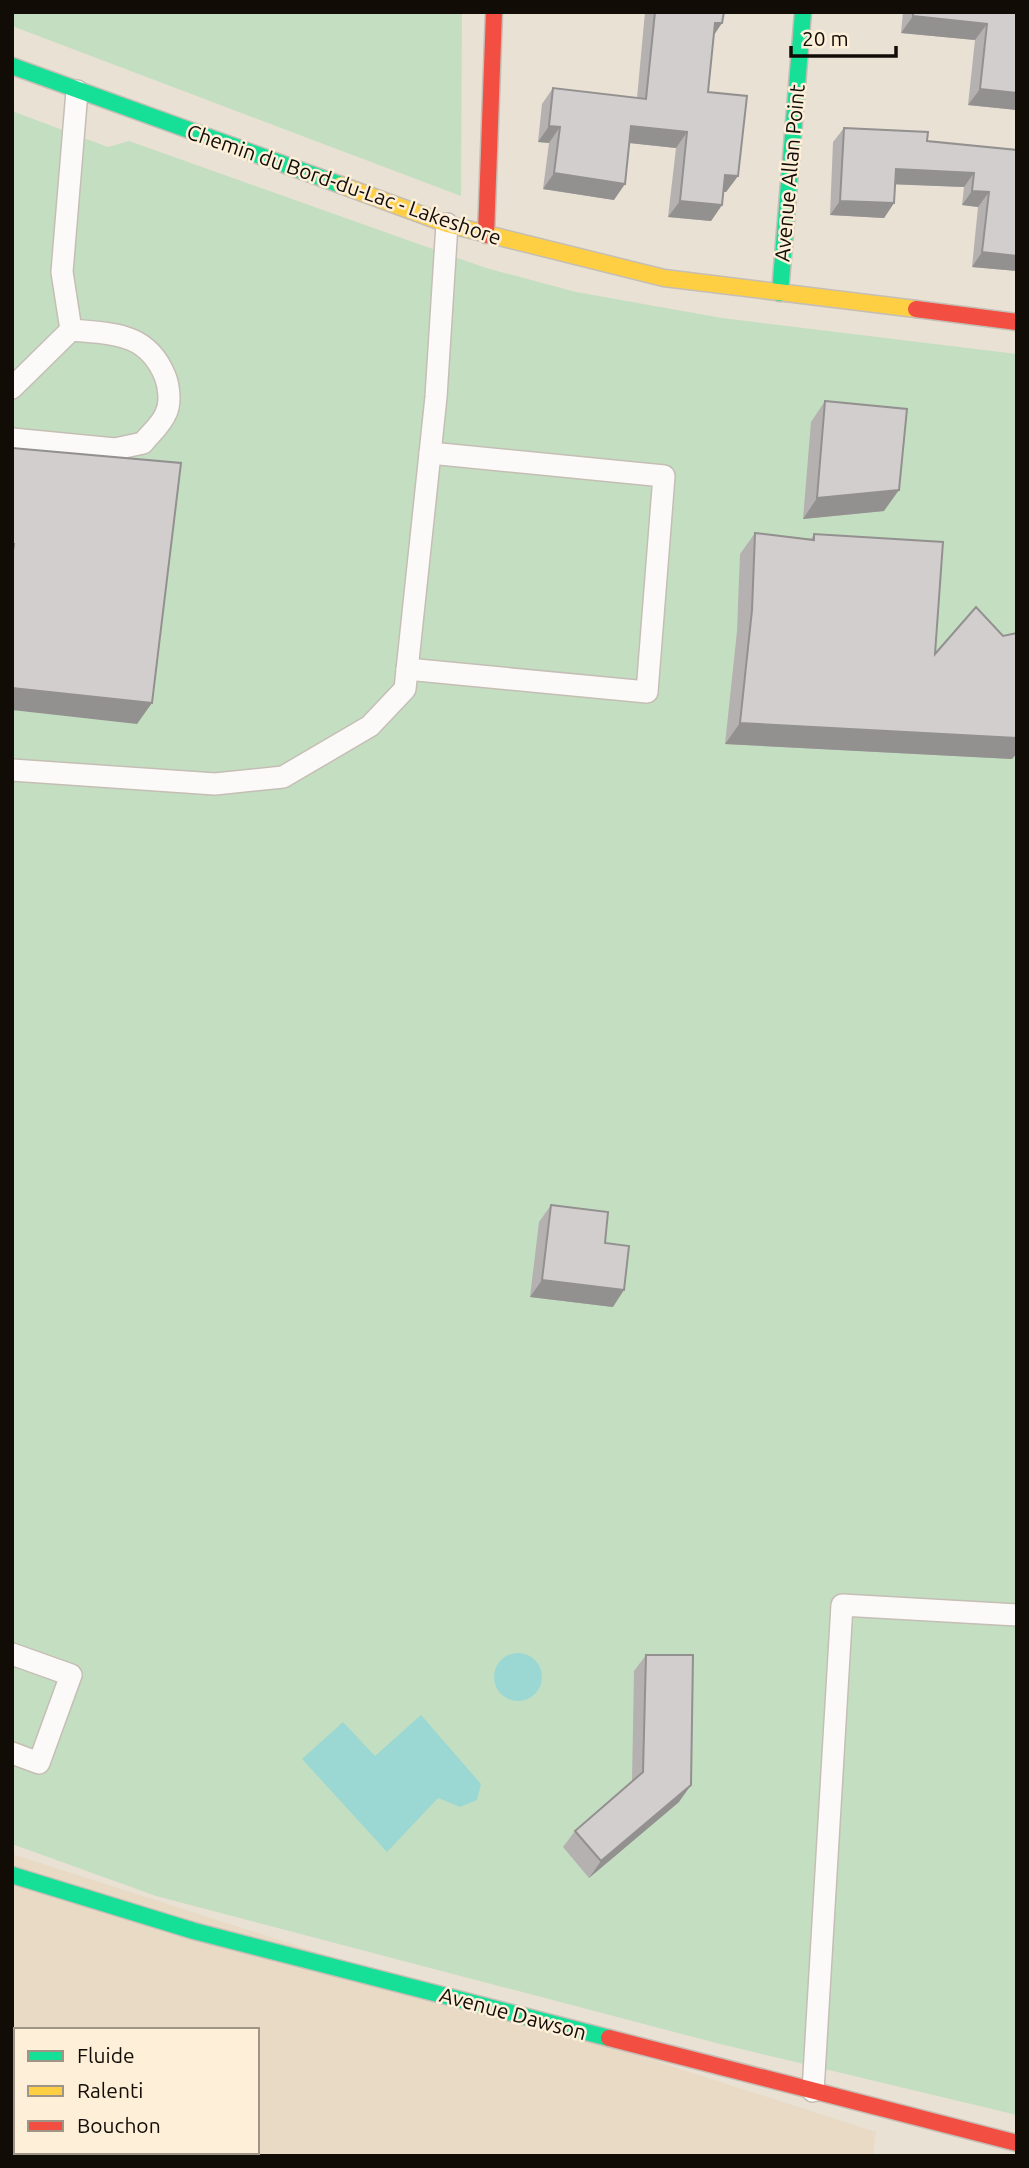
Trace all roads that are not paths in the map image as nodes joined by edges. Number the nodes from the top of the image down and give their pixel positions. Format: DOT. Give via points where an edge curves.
graph roads {
  1 [pos="494,12"];
  2 [pos="803,12"];
  3 [pos="12,66"];
  4 [pos="77,91"];
  5 [pos="447,224"];
  6 [pos="486,235"];
  7 [pos="780,293"];
  8 [pos="1017,322"];
  9 [pos="71,330"];
  10 [pos="12,388"];
  11 [pos="12,439"];
  12 [pos="430,453"];
  13 [pos="407,669"];
  14 [pos="12,770"];
  15 [pos="1017,1615"];
  16 [pos="12,1654"];
  17 [pos="12,1753"];
  18 [pos="12,1875"];
  19 [pos="813,2091"];
  20 [pos="1017,2143"];
  1 -- 6 [label="street"];
  2 -- 7 [label="street, Avenue Allan Point"];
  3 -- 4 [label="street, Chemin du Bord-du-Lac - Lakeshore"];
  4 -- 5 [label="street, Chemin du Bord-du-Lac - Lakeshore"];
  4 -- 9 [label="lane" via="62,272"];
  5 -- 6 [label="street, Chemin du Bord-du-Lac - Lakeshore"];
  5 -- 12 [label="lane"];
  6 -- 7 [label="street, Chemin du Bord-du-Lac - Lakeshore" via="664,278"];
  7 -- 8 [label="street, Chemin du Bord-du-Lac - Lakeshore"];
  9 -- 10 [label="lane"];
  9 -- 11 [label="lane" via="117,334 139,342 158,358 169,385 167,413 143,443 115,449"];
  12 -- 13 [label="lane"];
  12 -- 13 [label="lane" via="664,475 648,692"];
  13 -- 14 [label="lane" via="405,689 370,726 283,778 215,784"];
  15 -- 19 [label="lane" via="842,1605"];
  16 -- 17 [label="lane" via="71,1675 40,1763"];
  18 -- 19 [label="street, Avenue Dawson" via="194,1931"];
  19 -- 20 [label="street, Avenue Dawson"];
}
